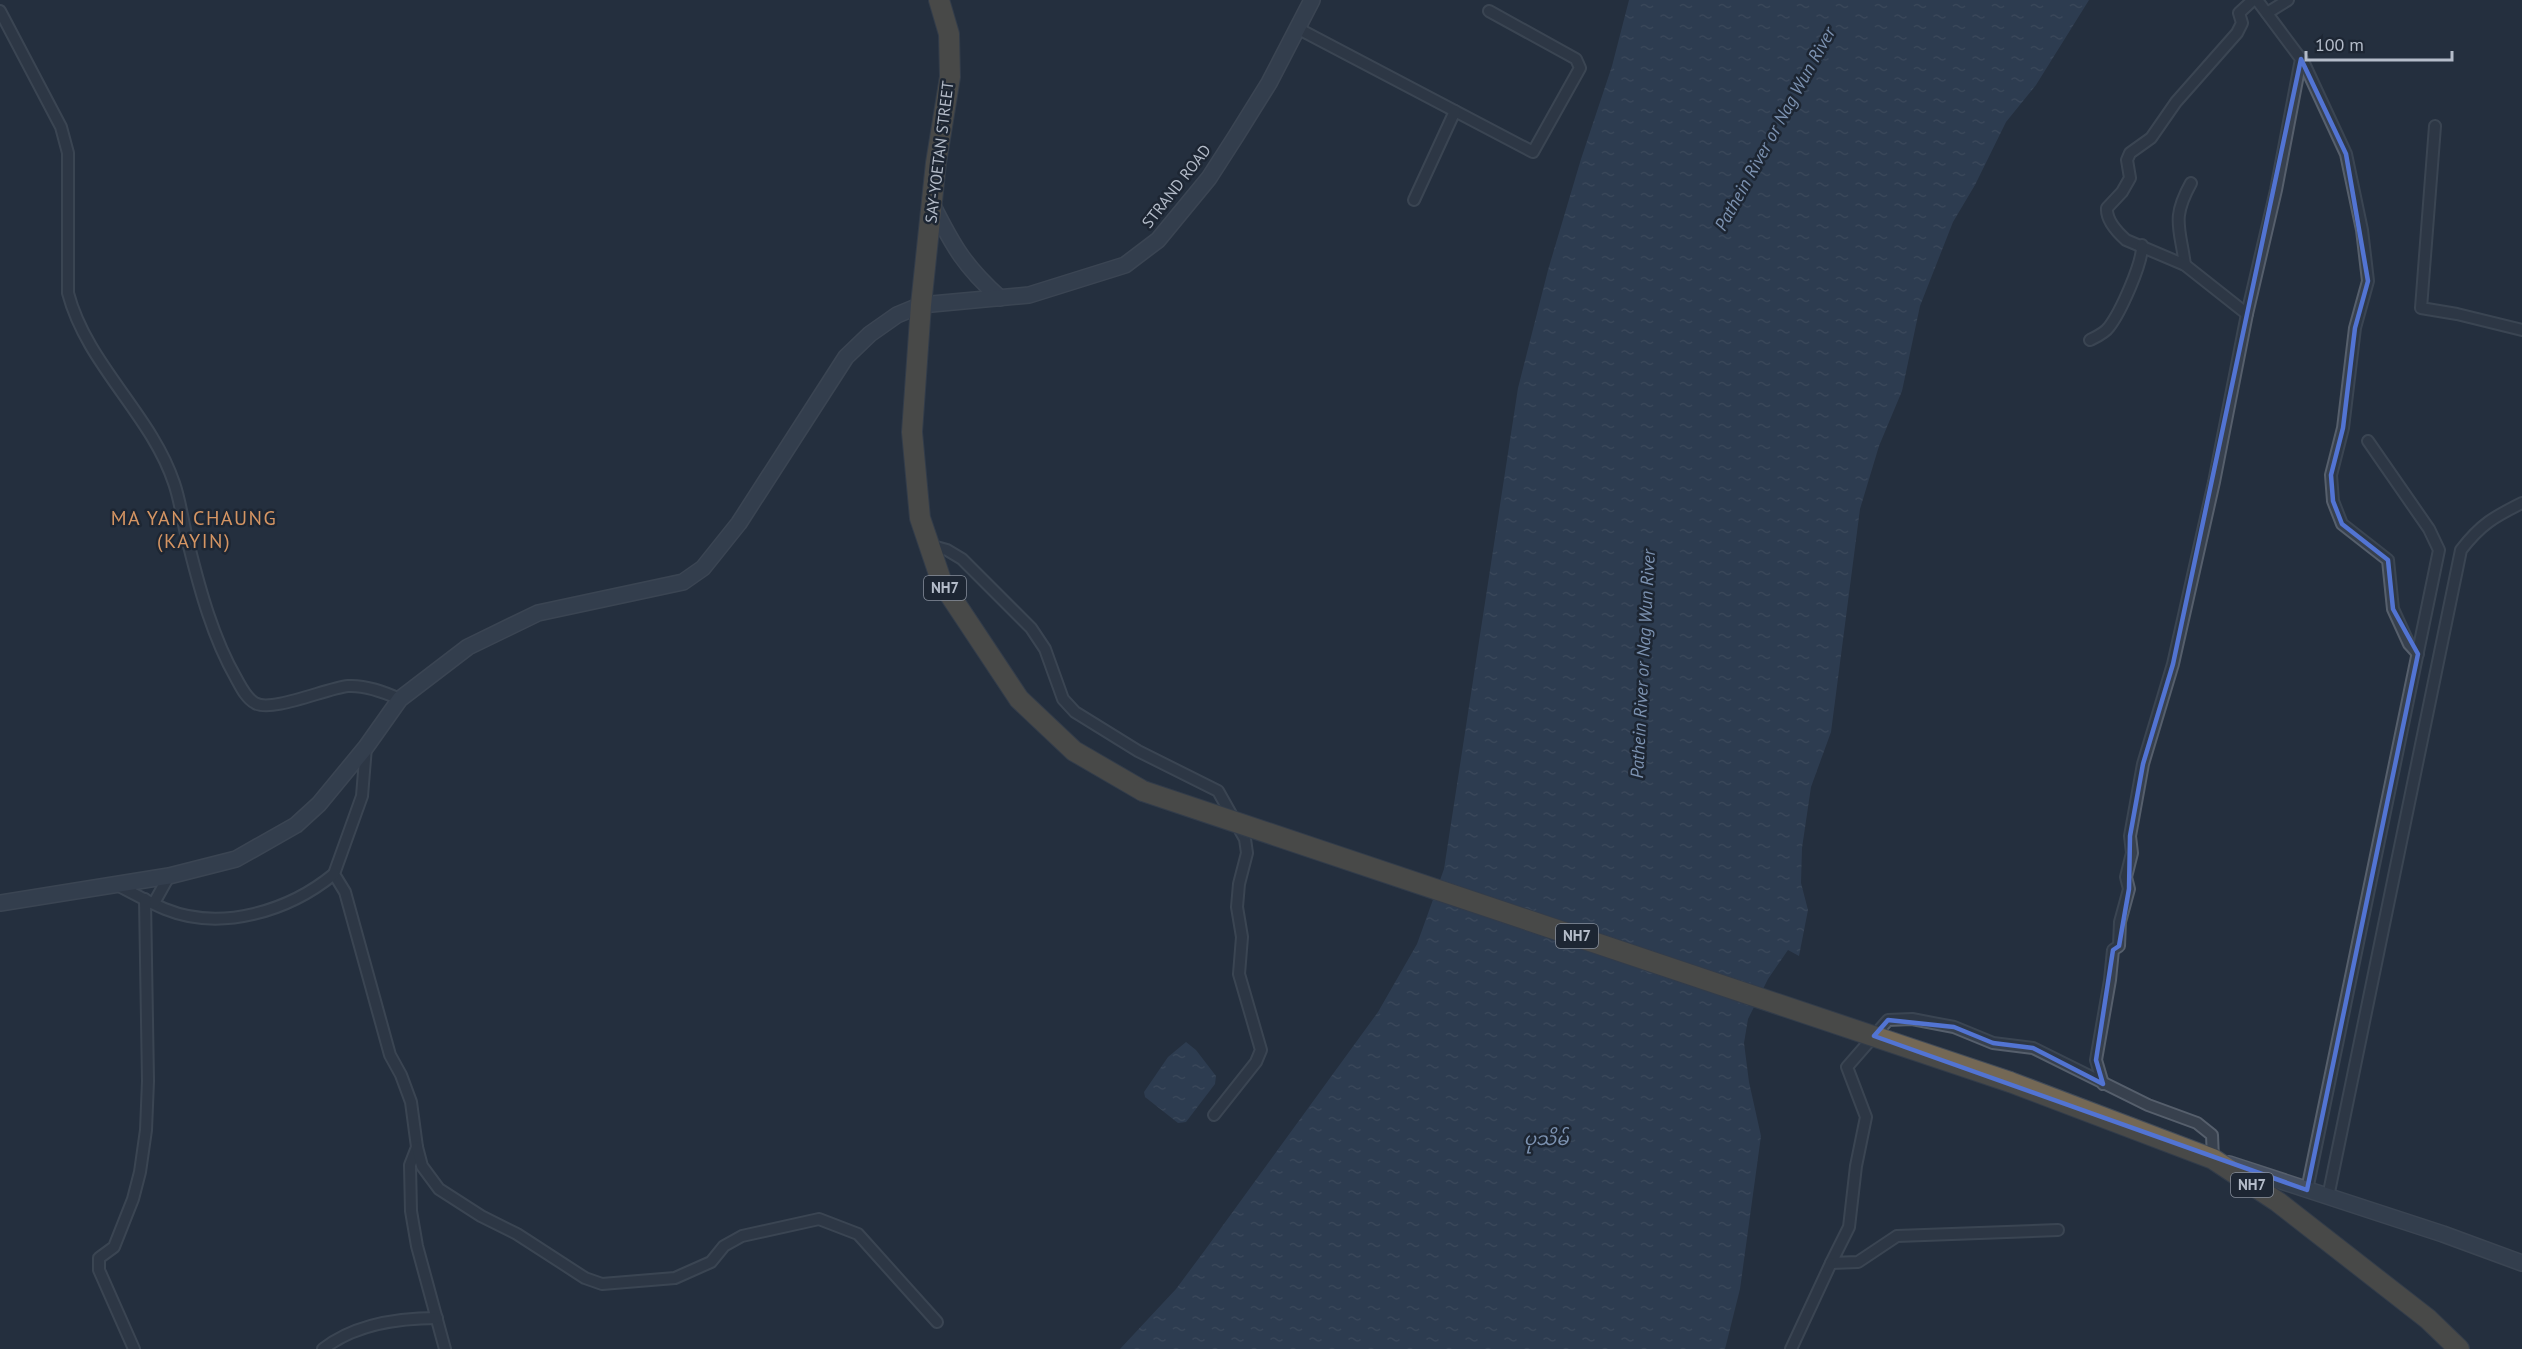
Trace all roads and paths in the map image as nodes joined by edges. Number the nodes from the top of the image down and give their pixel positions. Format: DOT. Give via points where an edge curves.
graph roads {
  1 [pos="939,0"];
  2 [pos="1312,0"];
  3 [pos="2255,0"];
  4 [pos="2288,0"];
  5 [pos="1489,10"];
  6 [pos="0,11"];
  7 [pos="2267,13"];
  8 [pos="1296,28"];
  9 [pos="2301,58"];
  10 [pos="1455,111"];
  11 [pos="2435,126"];
  12 [pos="2192,183"];
  13 [pos="1414,200"];
  14 [pos="932,204"];
  15 [pos="2142,245"];
  16 [pos="2185,266"];
  17 [pos="1000,298"];
  18 [pos="921,305"];
  19 [pos="2247,314"];
  20 [pos="2522,330"];
  21 [pos="2090,340"];
  22 [pos="2368,441"];
  23 [pos="2522,503"];
  24 [pos="929,545"];
  25 [pos="2418,654"];
  26 [pos="400,699"];
  27 [pos="366,747"];
  28 [pos="334,874"];
  29 [pos="169,876"];
  30 [pos="115,884"];
  31 [pos="149,901"];
  32 [pos="0,903"];
  33 [pos="2103,1084"];
  34 [pos="1214,1115"];
  35 [pos="417,1147"];
  36 [pos="2213,1159"];
  37 [pos="2307,1190"];
  38 [pos="2328,1197"];
  39 [pos="2058,1230"];
  40 [pos="1831,1263"];
  41 [pos="2522,1263"];
  42 [pos="437,1318"];
  43 [pos="937,1322"];
  44 [pos="134,1349"];
  45 [pos="323,1349"];
  46 [pos="446,1349"];
  47 [pos="1791,1349"];
  48 [pos="2459,1349"];
  1 -- 14 [label="highway, SAY-YOETAN STREET / NH7" via="948,34 950,77"];
  2 -- 8 [label="street, STRAND ROAD"];
  3 -- 7 [label="street"];
  3 -- 15 [label="street" via="2239,13 2242,26 2237,33 2176,102 2151,138 2127,156 2130,178 2106,213 2118,233"];
  4 -- 7 [label="street"];
  5 -- 10 [label="street" via="1576,59 1580,69 1533,152"];
  6 -- 26 [label="street" via="61,127 68,153 68,293 72,309 85,338 161,454 174,483 201,592 232,671 247,696 259,705 348,686 377,689"];
  7 -- 9 [label="street"];
  8 -- 10 [label="street"];
  8 -- 17 [label="street, STRAND ROAD" via="1269,83 1209,178 1158,240 1125,266 1029,296"];
  9 -- 19 [label="street"];
  9 -- 25 [label="street" via="2346,154 2368,281 2355,328 2343,428 2331,475 2333,501 2342,524 2388,560 2393,609 2409,644"];
  10 -- 13 [label="street"];
  11 -- 20 [label="street" via="2421,308"];
  12 -- 16 [label="street" via="2178,213"];
  14 -- 17 [label="street" via="958,254"];
  14 -- 18 [label="highway, SAY-YOETAN STREET / NH7"];
  15 -- 16 [label="street"];
  15 -- 21 [label="street" via="2135,276 2109,329"];
  16 -- 19 [label="street"];
  17 -- 18 [label="street, STRAND ROAD"];
  18 -- 24 [label="highway, NH7" via="912,432 920,518"];
  18 -- 26 [label="street, STRAND ROAD" via="897,315 846,357 739,523 703,568 683,582 538,613 468,647"];
  19 -- 33 [label="street" via="2173,664 2143,764 2130,836 2132,853 2126,877 2129,889 2120,922 2119,946 2113,950 2096,1060"];
  22 -- 25 [label="street" via="2439,550"];
  23 -- 38 [label="street" via="2476,530 2461,550"];
  24 -- 34 [label="street" via="962,559 1031,628 1045,649 1063,699 1075,712 1138,751 1218,791 1245,839 1247,853 1237,907 1242,937 1239,974 1261,1050"];
  24 -- 36 [label="highway, NH7, bridge" via="942,583 1019,699 1074,750 1143,791 2010,1082"];
  25 -- 37 [label="street"];
  26 -- 27 [label="street, STRAND ROAD"];
  27 -- 28 [label="street" via="362,796"];
  27 -- 29 [label="street, STRAND ROAD" via="319,804 296,825 236,859"];
  28 -- 31 [label="street" via="316,888 273,908 228,918 184,914"];
  28 -- 35 [label="street" via="345,892 390,1055 411,1102"];
  29 -- 30 [label="street, STRAND ROAD"];
  29 -- 31 [label="street"];
  30 -- 31 [label="street"];
  30 -- 32 [label="street, STRAND ROAD"];
  31 -- 44 [label="street" via="146,1130 133,1199 114,1247 99,1258 99,1270"];
  33 -- 36 [label="street" via="2198,1123 2212,1134"];
  33 -- 40 [label="street" via="2033,1048 1993,1043 1954,1028 1912,1019 1888,1020 1847,1067 1866,1117 1849,1227"];
  35 -- 42 [label="street" via="410,1165 411,1211"];
  35 -- 43 [label="street" via="422,1166 439,1189 585,1278 602,1284 675,1278 711,1262 724,1246 742,1236 819,1219 858,1234"];
  36 -- 37 [label="street"];
  36 -- 48 [label="highway, NH7" via="2278,1202 2428,1318"];
  37 -- 38 [label="street"];
  38 -- 41 [label="street"];
  39 -- 40 [label="street" via="1897,1236 1858,1262"];
  40 -- 47 [label="street"];
  42 -- 45 [label="street" via="382,1323 336,1339"];
  42 -- 46 [label="street"];
}
